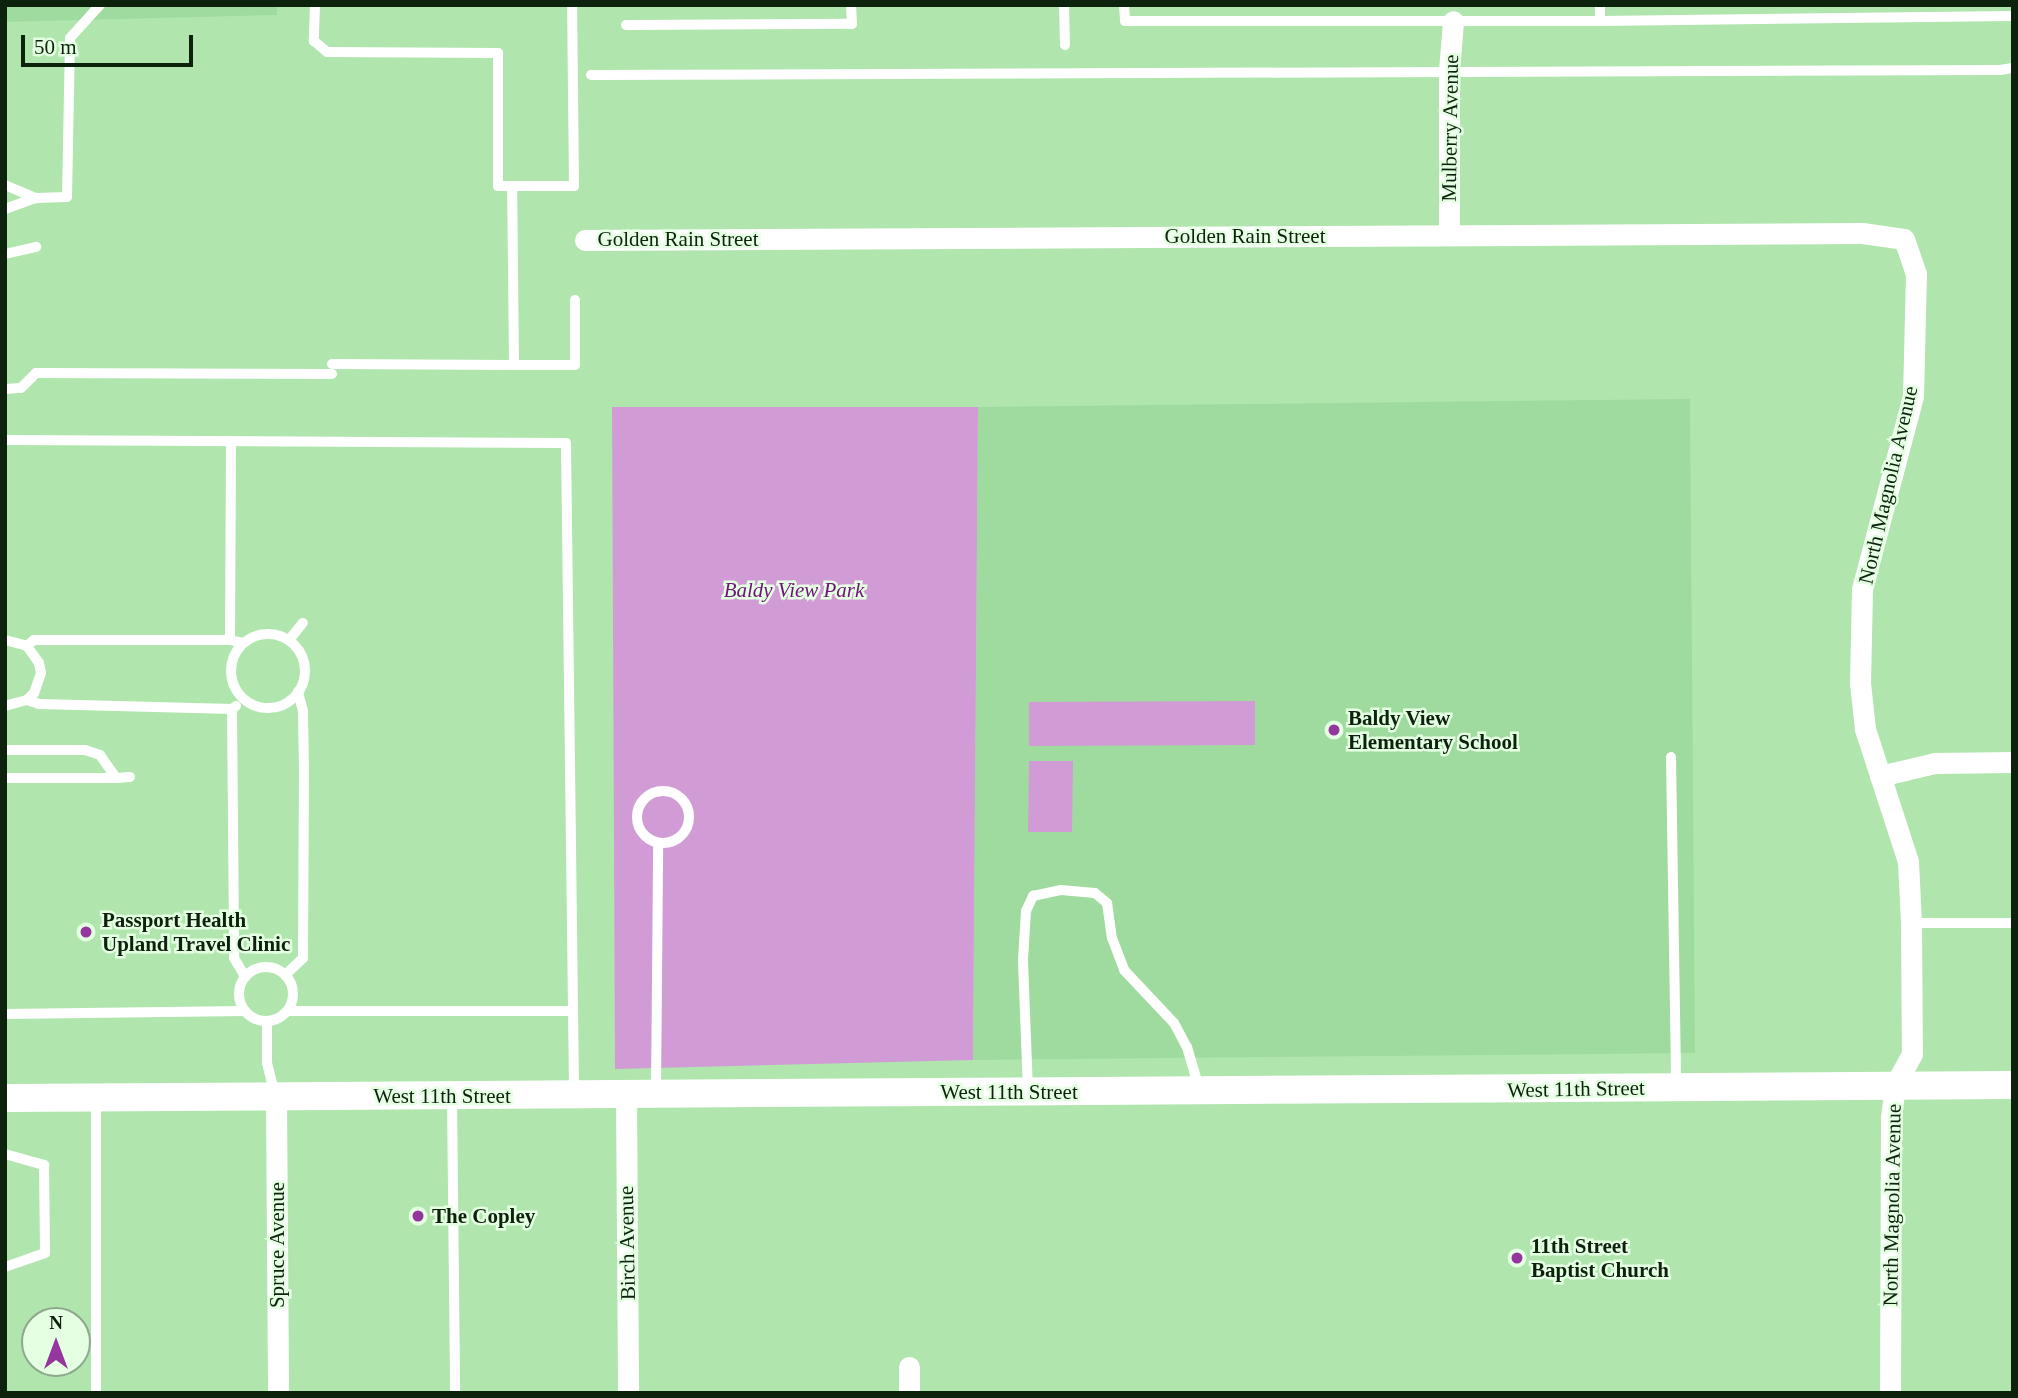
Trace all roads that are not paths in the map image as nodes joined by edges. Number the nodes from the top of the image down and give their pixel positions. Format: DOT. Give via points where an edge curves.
graph roads {
  1 [pos="100,5"];
  2 [pos="315,5"];
  3 [pos="572,5"];
  4 [pos="851,5"];
  5 [pos="1064,5"];
  6 [pos="1125,5"];
  7 [pos="1600,5"];
  8 [pos="2013,16"];
  9 [pos="1453,21"];
  10 [pos="1600,21"];
  11 [pos="626,25"];
  12 [pos="1065,45"];
  13 [pos="2013,68"];
  14 [pos="1449,71"];
  15 [pos="591,75"];
  16 [pos="5,185"];
  17 [pos="512,186"];
  18 [pos="36,198"];
  19 [pos="5,208"];
  20 [pos="1449,235"];
  21 [pos="1905,239"];
  22 [pos="585,240"];
  23 [pos="36,247"];
  24 [pos="5,254"];
  25 [pos="575,300"];
  26 [pos="514,366"];
  27 [pos="5,388"];
  28 [pos="5,440"];
  29 [pos="231,441"];
  30 [pos="303,623"];
  31 [pos="5,640"];
  32 [pos="230,640"];
  33 [pos="289,640"];
  34 [pos="243,643"];
  35 [pos="27,646"];
  36 [pos="298,692"];
  37 [pos="27,700"];
  38 [pos="244,700"];
  39 [pos="5,706"];
  40 [pos="232,709"];
  41 [pos="5,750"];
  42 [pos="1671,757"];
  43 [pos="2013,762"];
  44 [pos="1880,776"];
  45 [pos="130,777"];
  46 [pos="5,778"];
  47 [pos="117,778"];
  48 [pos="657,843"];
  49 [pos="1912,923"];
  50 [pos="2013,923"];
  51 [pos="285,975"];
  52 [pos="245,976"];
  53 [pos="245,1011"];
  54 [pos="287,1011"];
  55 [pos="573,1011"];
  56 [pos="5,1014"];
  57 [pos="267,1021"];
  58 [pos="1895,1085"];
  59 [pos="2013,1085"];
  60 [pos="1676,1087"];
  61 [pos="1199,1091"];
  62 [pos="1028,1092"];
  63 [pos="626,1094"];
  64 [pos="656,1094"];
  65 [pos="453,1095"];
  66 [pos="574,1095"];
  67 [pos="276,1097"];
  68 [pos="5,1098"];
  69 [pos="96,1099"];
  70 [pos="5,1154"];
  71 [pos="5,1267"];
  72 [pos="909,1367"];
  73 [pos="96,1393"];
  74 [pos="278,1393"];
  75 [pos="455,1393"];
  76 [pos="628,1393"];
  77 [pos="909,1393"];
  78 [pos="1890,1393"];
  1 -- 18 [label="lane" via="70,38 67,197"];
  2 -- 17 [label="lane" via="314,41 327,52 498,53 498,186"];
  3 -- 17 [label="lane" via="574,186"];
  4 -- 11 [label="lane" via="852,23"];
  5 -- 12 [label="lane"];
  6 -- 9 [label="lane" via="1125,21"];
  7 -- 10 [label="lane"];
  8 -- 10 [label="lane"];
  9 -- 10 [label="lane"];
  9 -- 14 [label="street, Mulberry Avenue"];
  13 -- 14 [label="lane"];
  14 -- 15 [label="lane"];
  14 -- 20 [label="street, Mulberry Avenue"];
  16 -- 18 [label="lane"];
  17 -- 26 [label="lane"];
  18 -- 19 [label="lane"];
  20 -- 21 [label="street, Golden Rain Street" via="1862,233"];
  20 -- 22 [label="street, Golden Rain Street"];
  21 -- 44 [label="street, North Magnolia Avenue" via="1916,274 1913,396 1862,589 1860,683 1865,729"];
  23 -- 24 [label="lane"];
  25 -- 26 [label="lane" via="575,365"];
  26 -- 27 [label="lane" via="36,373 21,388"];
  28 -- 29 [label="lane"];
  29 -- 32 [label="lane"];
  29 -- 55 [label="lane" via="566,443"];
  30 -- 33 [label="lane"];
  31 -- 35 [label="lane"];
  32 -- 34 [label="lane"];
  32 -- 35 [label="lane" via="34,640"];
  33 -- 34 [label="lane" via="265,634"];
  33 -- 36 [label="lane" via="303,658 304,682"];
  34 -- 38 [label="lane" via="230,672"];
  35 -- 37 [label="lane" via="41,673"];
  36 -- 38 [label="lane" via="290,701 267,708"];
  36 -- 51 [label="lane" via="304,747 303,958"];
  37 -- 39 [label="lane"];
  37 -- 40 [label="lane"];
  38 -- 40 [label="lane"];
  40 -- 52 [label="lane" via="234,958"];
  41 -- 47 [label="lane" via="85,750 100,755"];
  42 -- 60 [label="lane"];
  43 -- 44 [label="street" via="1935,763"];
  44 -- 49 [label="street, North Magnolia Avenue" via="1908,861"];
  45 -- 47 [label="lane"];
  46 -- 47 [label="lane"];
  48 -- 48 [label="lane" via="675,841 690,820 685,803 671,792 647,796 637,811 638,827"];
  48 -- 64 [label="lane"];
  49 -- 50 [label="lane"];
  49 -- 58 [label="street, North Magnolia Avenue" via="1912,1054"];
  51 -- 52 [label="lane" via="270,967"];
  51 -- 54 [label="lane" via="293,996"];
  52 -- 53 [label="lane" via="239,993"];
  53 -- 56 [label="lane"];
  53 -- 57 [label="lane"];
  54 -- 55 [label="lane"];
  54 -- 57 [label="lane"];
  55 -- 66 [label="lane"];
  57 -- 67 [label="lane" via="267,1063"];
  58 -- 59 [label="street, West 11th Street"];
  58 -- 60 [label="street, West 11th Street"];
  58 -- 78 [label="street, North Magnolia Avenue"];
  60 -- 61 [label="street, West 11th Street"];
  61 -- 62 [label="street, West 11th Street"];
  61 -- 62 [label="lane" via="1187,1048 1174,1023 1124,970 1112,937 1107,903 1095,893 1061,890 1033,896 1026,911 1023,960"];
  62 -- 64 [label="street, West 11th Street"];
  63 -- 64 [label="street, West 11th Street"];
  63 -- 66 [label="street, West 11th Street"];
  63 -- 76 [label="street, Birch Avenue"];
  65 -- 66 [label="street, West 11th Street"];
  65 -- 67 [label="street, West 11th Street"];
  65 -- 75 [label="lane"];
  67 -- 69 [label="street, West 11th Street"];
  67 -- 74 [label="street, Spruce Avenue"];
  68 -- 69 [label="street, West 11th Street"];
  69 -- 73 [label="lane"];
  70 -- 71 [label="lane" via="44,1165 45,1253"];
  72 -- 77 [label="street"];
}
